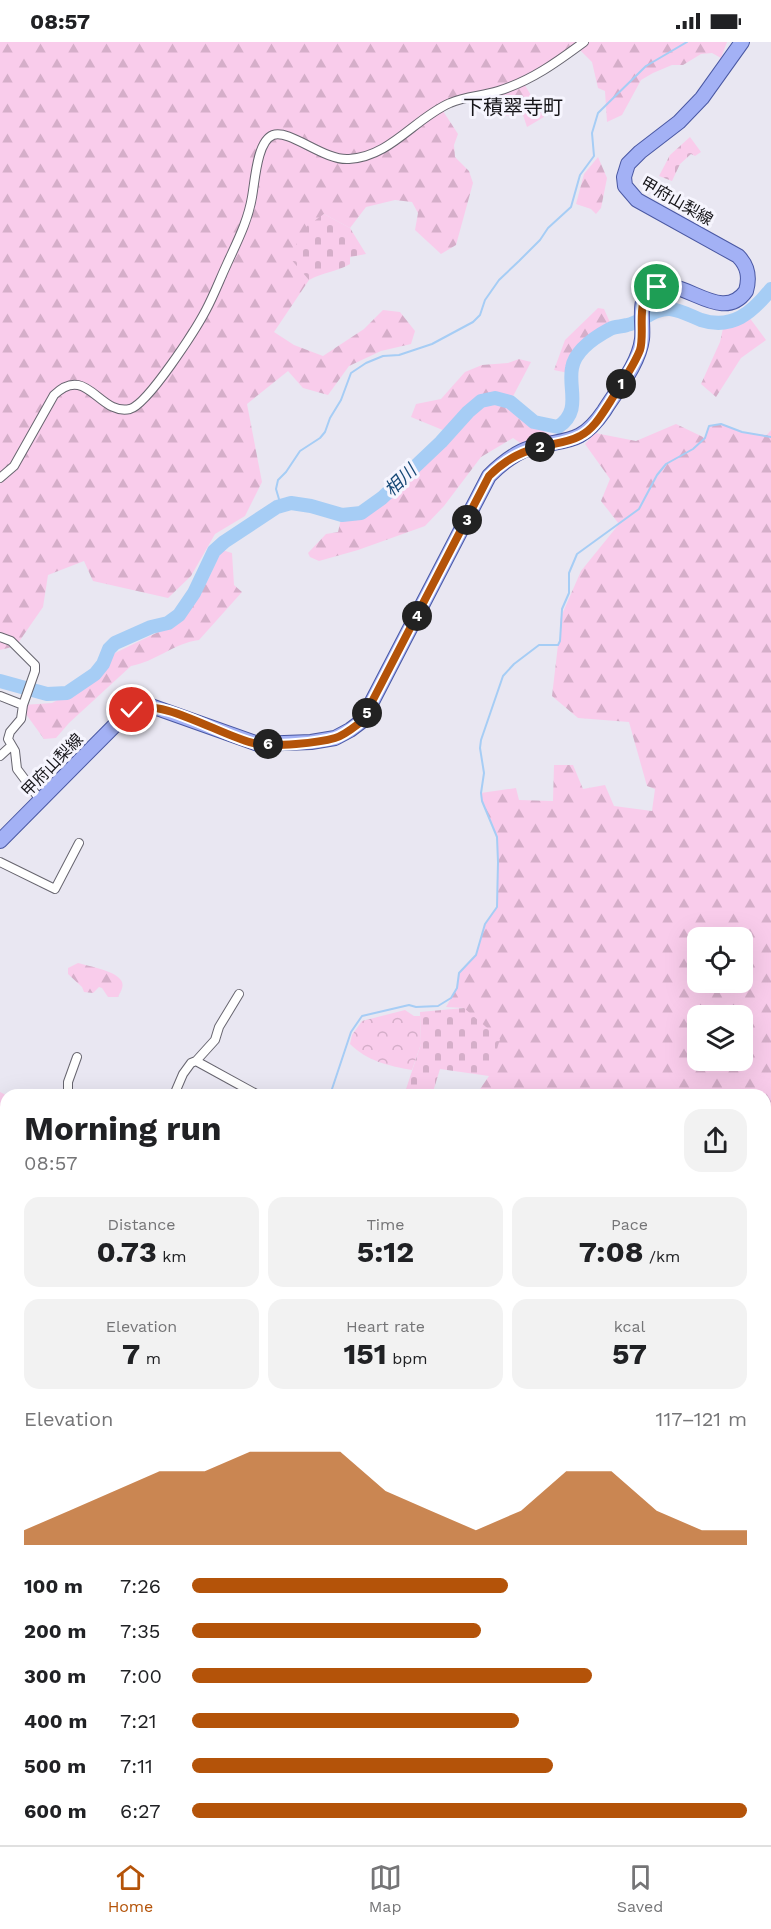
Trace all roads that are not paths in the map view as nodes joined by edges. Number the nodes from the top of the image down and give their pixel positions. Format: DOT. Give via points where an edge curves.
graph roads {
  1 [pos="584,42"];
  2 [pos="741,42"];
  3 [pos="0,478"];
  4 [pos="0,637"];
  5 [pos="0,696"];
  6 [pos="23,705"];
  7 [pos="11,746"];
  8 [pos="0,756"];
  9 [pos="41,801"];
  10 [pos="0,841"];
  11 [pos="79,843"];
  12 [pos="0,862"];
  13 [pos="239,994"];
  14 [pos="77,1057"];
  15 [pos="196,1061"];
  16 [pos="68,1089"];
  17 [pos="177,1089"];
  18 [pos="247,1089"];
  1 -- 3 [label="street" via="523,82 449,103 402,138 359,158 326,156 286,135 267,139 261,149 249,215 207,309 144,400 131,408 119,409 86,387 65,387 54,395 14,466"];
  2 -- 9 [label="main road, 甲府山梨線" via="702,98 631,160 624,177 627,190 637,200 738,256 748,274 746,291 740,298 724,303 674,287 652,289 644,298 640,347 634,363 594,426 568,441 514,455 489,476 362,721 335,738 258,744 165,709 140,706 123,717"];
  4 -- 6 [label="street" via="11,641 35,665"];
  5 -- 6 [label="street"];
  6 -- 7 [label="street" via="21,719 8,735"];
  7 -- 8 [label="street"];
  7 -- 9 [label="street" via="16,769"];
  9 -- 10 [label="main road, 甲府山梨線"];
  11 -- 12 [label="street" via="55,889"];
  13 -- 15 [label="street" via="215,1040"];
  14 -- 16 [label="street"];
  15 -- 17 [label="street" via="183,1074"];
  15 -- 18 [label="street"];
}
